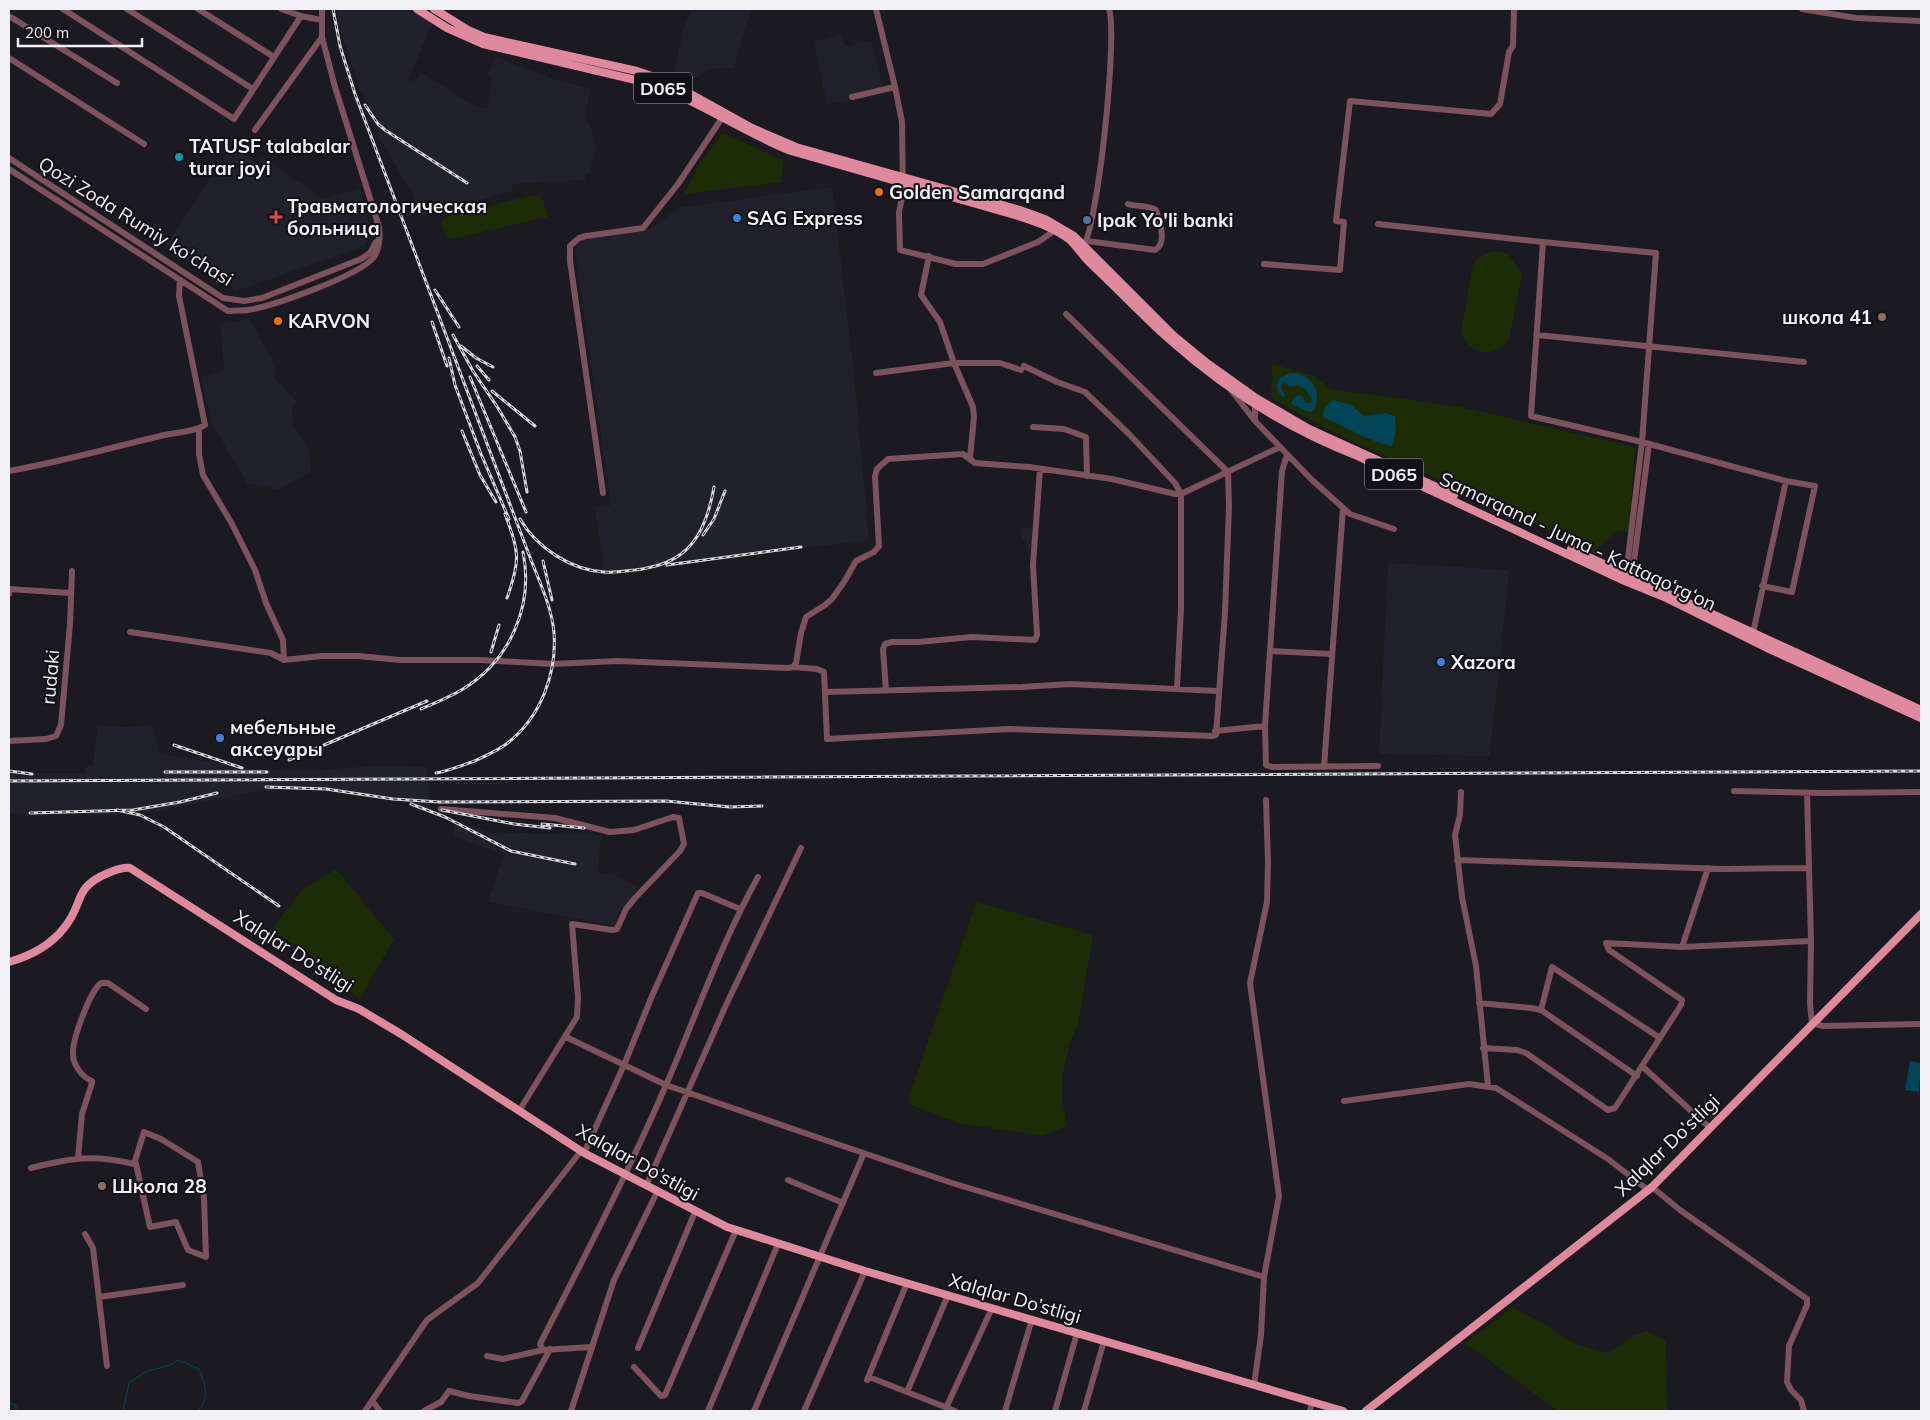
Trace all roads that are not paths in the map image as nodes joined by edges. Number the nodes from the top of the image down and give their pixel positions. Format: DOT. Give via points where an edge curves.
graph roads {
  1 [pos="62,9"];
  2 [pos="127,9"];
  3 [pos="198,9"];
  4 [pos="281,9"];
  5 [pos="322,9"];
  6 [pos="417,9"];
  7 [pos="434,9"];
  8 [pos="876,9"];
  9 [pos="1108,9"];
  10 [pos="1514,9"];
  11 [pos="1802,9"];
  12 [pos="9,16"];
  13 [pos="301,16"];
  14 [pos="321,20"];
  15 [pos="1921,21"];
  16 [pos="322,37"];
  17 [pos="274,57"];
  18 [pos="9,58"];
  19 [pos="118,84"];
  20 [pos="895,87"];
  21 [pos="253,89"];
  22 [pos="852,97"];
  23 [pos="722,118"];
  24 [pos="255,130"];
  25 [pos="144,144"];
  26 [pos="9,158"];
  27 [pos="9,169"];
  28 [pos="903,181"];
  29 [pos="1128,204"];
  30 [pos="1378,224"];
  31 [pos="1054,231"];
  32 [pos="380,234"];
  33 [pos="1543,242"];
  34 [pos="1084,246"];
  35 [pos="929,256"];
  36 [pos="1264,264"];
  37 [pos="180,280"];
  38 [pos="1066,314"];
  39 [pos="1537,335"];
  40 [pos="1650,347"];
  41 [pos="1804,362"];
  42 [pos="954,364"];
  43 [pos="876,373"];
  44 [pos="1228,387"];
  45 [pos="1256,402"];
  46 [pos="1255,421"];
  47 [pos="1033,427"];
  48 [pos="200,429"];
  49 [pos="1645,443"];
  50 [pos="1280,447"];
  51 [pos="1287,454"];
  52 [pos="970,458"];
  53 [pos="1040,469"];
  54 [pos="9,471"];
  55 [pos="1228,472"];
  56 [pos="1087,476"];
  57 [pos="1786,481"];
  58 [pos="603,493"];
  59 [pos="1181,494"];
  60 [pos="1343,508"];
  61 [pos="1394,529"];
  62 [pos="72,571"];
  63 [pos="1629,576"];
  64 [pos="1762,586"];
  65 [pos="70,593"];
  66 [pos="9,594"];
  67 [pos="130,632"];
  68 [pos="1753,633"];
  69 [pos="1769,644"];
  70 [pos="1270,651"];
  71 [pos="1331,654"];
  72 [pos="284,660"];
  73 [pos="1802,660"];
  74 [pos="792,667"];
  75 [pos="1176,688"];
  76 [pos="886,690"];
  77 [pos="1218,691"];
  78 [pos="826,692"];
  79 [pos="1921,710"];
  80 [pos="1921,718"];
  81 [pos="1265,726"];
  82 [pos="1215,731"];
  83 [pos="9,741"];
  84 [pos="1324,766"];
  85 [pos="1378,766"];
  86 [pos="1734,791"];
  87 [pos="1461,792"];
  88 [pos="1921,792"];
  89 [pos="1808,793"];
  90 [pos="1266,800"];
  91 [pos="441,809"];
  92 [pos="801,848"];
  93 [pos="1457,860"];
  94 [pos="1708,868"];
  95 [pos="1809,868"];
  96 [pos="758,877"];
  97 [pos="740,909"];
  98 [pos="1921,914"];
  99 [pos="1811,941"];
  100 [pos="1682,947"];
  101 [pos="9,962"];
  102 [pos="1479,1003"];
  103 [pos="146,1009"];
  104 [pos="1541,1010"];
  105 [pos="1812,1023"];
  106 [pos="1921,1024"];
  107 [pos="566,1037"];
  108 [pos="1660,1038"];
  109 [pos="1483,1048"];
  110 [pos="624,1065"];
  111 [pos="1643,1067"];
  112 [pos="1637,1076"];
  113 [pos="666,1085"];
  114 [pos="1488,1086"];
  115 [pos="688,1093"];
  116 [pos="1344,1101"];
  117 [pos="518,1112"];
  118 [pos="1710,1128"];
  119 [pos="582,1152"];
  120 [pos="864,1153"];
  121 [pos="78,1158"];
  122 [pos="134,1164"];
  123 [pos="31,1168"];
  124 [pos="625,1176"];
  125 [pos="788,1180"];
  126 [pos="646,1186"];
  127 [pos="1650,1188"];
  128 [pos="657,1192"];
  129 [pos="843,1203"];
  130 [pos="695,1212"];
  131 [pos="736,1230"];
  132 [pos="85,1234"];
  133 [pos="778,1244"];
  134 [pos="820,1257"];
  135 [pos="865,1271"];
  136 [pos="1264,1277"];
  137 [pos="907,1283"];
  138 [pos="183,1285"];
  139 [pos="948,1295"];
  140 [pos="99,1297"];
  141 [pos="992,1308"];
  142 [pos="1032,1319"];
  143 [pos="1077,1333"];
  144 [pos="1104,1341"];
  145 [pos="592,1346"];
  146 [pos="638,1348"];
  147 [pos="547,1350"];
  148 [pos="488,1356"];
  149 [pos="107,1366"];
  150 [pos="634,1367"];
  151 [pos="1254,1385"];
  152 [pos="907,1392"];
  153 [pos="1312,1401"];
  154 [pos="373,1402"];
  155 [pos="946,1408"];
  156 [pos="365,1411"];
  157 [pos="380,1411"];
  158 [pos="424,1411"];
  159 [pos="571,1411"];
  160 [pos="708,1411"];
  161 [pos="754,1411"];
  162 [pos="804,1411"];
  163 [pos="955,1411"];
  164 [pos="1005,1411"];
  165 [pos="1055,1411"];
  166 [pos="1084,1411"];
  167 [pos="1310,1411"];
  168 [pos="1343,1411"];
  169 [pos="1366,1411"];
  170 [pos="1804,1411"];
  1 -- 21 [label="street" via="234,119"];
  2 -- 21 [label="street"];
  3 -- 17 [label="street"];
  4 -- 13 [label="street"];
  5 -- 14 [label="street"];
  6 -- 23 [label="main road, D065" via="447,28 483,44 668,89"];
  7 -- 28 [label="main road, D065" via="484,37 637,70 669,82 752,128 796,147"];
  8 -- 20 [label="street"];
  9 -- 34 [label="street" via="1111,30 1107,110 1098,184"];
  10 -- 36 [label="street" via="1513,46 1509,52 1500,104 1491,114 1350,101 1336,221 1344,222 1340,270"];
  11 -- 15 [label="street" via="1856,18"];
  12 -- 19 [label="street"];
  13 -- 14 [label="street"];
  13 -- 17 [label="street"];
  14 -- 16 [label="street"];
  16 -- 24 [label="street"];
  16 -- 32 [label="street"];
  17 -- 21 [label="street"];
  18 -- 25 [label="street"];
  20 -- 22 [label="street"];
  20 -- 28 [label="street" via="902,122"];
  23 -- 28 [label="main road, D065" via="791,152"];
  23 -- 58 [label="street" via="678,184 643,228 586,236 570,246"];
  26 -- 32 [label="street, Qozi Zoda Rumiy ko'chasi" via="223,298 244,301 262,298 361,259 373,249"];
  27 -- 37 [label="street, Qozi Zoda Rumiy ko'chasi"];
  28 -- 31 [label="main road, Samarqand - Juma - Kattaqo‘rg‘on / D065" via="1018,216"];
  28 -- 34 [label="main road, Samarqand - Juma - Kattaqo‘rg‘on / D065" via="1032,214 1062,228"];
  28 -- 35 [label="street" via="899,248 904,252"];
  29 -- 34 [label="street" via="1156,210 1162,235 1158,248"];
  30 -- 33 [label="street"];
  31 -- 34 [label="main road, Samarqand - Juma - Kattaqo‘rg‘on / D065"];
  31 -- 35 [label="street" via="1038,242 983,264 956,264"];
  32 -- 37 [label="street, Qozi Zoda Rumiy ko'chasi" via="378,248 370,261 350,274 248,310 228,311"];
  33 -- 39 [label="street"];
  33 -- 40 [label="street" via="1656,253"];
  34 -- 44 [label="main road, Samarqand - Juma - Kattaqo‘rg‘on / D065" via="1169,339"];
  34 -- 45 [label="main road, Samarqand - Juma - Kattaqo‘rg‘on / D065" via="1173,335"];
  35 -- 42 [label="street" via="921,295 940,322"];
  37 -- 48 [label="street" via="179,296 205,425"];
  38 -- 55 [label="street"];
  39 -- 40 [label="street"];
  39 -- 49 [label="street" via="1531,416"];
  40 -- 41 [label="street"];
  40 -- 49 [label="street"];
  42 -- 43 [label="street"];
  42 -- 52 [label="street" via="973,407"];
  42 -- 59 [label="street" via="1000,363 1023,368 1086,392 1175,483"];
  44 -- 45 [label="main road, Samarqand - Juma - Kattaqo‘rg‘on / D065"];
  44 -- 46 [label="street"];
  45 -- 46 [label="street"];
  45 -- 63 [label="main road, Samarqand - Juma - Kattaqo‘rg‘on / D065"];
  45 -- 69 [label="main road, Samarqand - Juma - Kattaqo‘rg‘on / D065" via="1298,430"];
  46 -- 50 [label="street"];
  47 -- 56 [label="street" via="1064,429 1086,437"];
  48 -- 54 [label="street"];
  48 -- 72 [label="street" via="199,454 203,475 255,570 283,640"];
  49 -- 57 [label="street"];
  49 -- 63 [label="street"];
  50 -- 51 [label="street"];
  50 -- 55 [label="street"];
  51 -- 60 [label="street"];
  51 -- 70 [label="street" via="1282,471"];
  52 -- 53 [label="street" via="976,463"];
  52 -- 74 [label="street" via="963,454 924,456 888,459 882,463 875,476 879,546 856,561 832,599 806,617 796,663"];
  53 -- 56 [label="street"];
  53 -- 76 [label="street" via="1033,566 1035,640 972,637 885,644"];
  55 -- 59 [label="street"];
  55 -- 77 [label="street" via="1225,612"];
  56 -- 59 [label="street"];
  57 -- 64 [label="street"];
  57 -- 64 [label="street" via="1815,486 1792,592"];
  59 -- 75 [label="street" via="1181,608"];
  60 -- 61 [label="street" via="1350,514"];
  60 -- 71 [label="street"];
  62 -- 65 [label="street, rudaki"];
  63 -- 68 [label="main road, Samarqand - Juma - Kattaqo‘rg‘on / D065"];
  64 -- 68 [label="street"];
  65 -- 66 [label="street" via="15,588 9,589"];
  65 -- 83 [label="street, rudaki" via="61,725 56,736 46,740"];
  67 -- 72 [label="street" via="271,653"];
  68 -- 69 [label="main road, Samarqand - Juma - Kattaqo‘rg‘on / D065"];
  69 -- 73 [label="main road, Samarqand - Juma - Kattaqo‘rg‘on / D065"];
  70 -- 71 [label="street"];
  70 -- 81 [label="street"];
  71 -- 84 [label="street"];
  72 -- 74 [label="street" via="358,656 553,664 618,661"];
  73 -- 79 [label="main road, Samarqand - Juma - Kattaqo‘rg‘on / D065"];
  73 -- 80 [label="main road, Samarqand - Juma - Kattaqo‘rg‘on / D065"];
  74 -- 78 [label="street" via="824,672"];
  75 -- 76 [label="street" via="1070,684"];
  75 -- 77 [label="street"];
  76 -- 78 [label="street"];
  77 -- 82 [label="street"];
  78 -- 82 [label="street" via="827,739 1009,729 1213,736"];
  81 -- 82 [label="street"];
  81 -- 84 [label="street" via="1266,765"];
  84 -- 85 [label="street"];
  86 -- 89 [label="street"];
  87 -- 93 [label="street" via="1455,836"];
  88 -- 89 [label="street"];
  89 -- 95 [label="street"];
  90 -- 136 [label="street" via="1267,902 1250,982 1279,1196"];
  91 -- 107 [label="street" via="555,818 610,832 634,830 673,817 679,818 684,844 635,898 616,929 572,924 577,1017"];
  92 -- 115 [label="street"];
  93 -- 94 [label="street"];
  93 -- 102 [label="street" via="1476,966"];
  94 -- 95 [label="street"];
  94 -- 100 [label="street"];
  95 -- 99 [label="street"];
  96 -- 97 [label="street"];
  97 -- 110 [label="street" via="698,893"];
  97 -- 113 [label="street"];
  98 -- 105 [label="main road, Xalqlar Do’stligi"];
  99 -- 100 [label="street"];
  99 -- 105 [label="street"];
  100 -- 108 [label="street" via="1606,943 1610,950 1682,1000"];
  101 -- 117 [label="main road, Xalqlar Do’stligi" via="27,957 62,931 90,881 118,869 130,868 336,1000 359,1009 401,1034"];
  102 -- 104 [label="street"];
  102 -- 109 [label="street"];
  103 -- 121 [label="street" via="108,983 101,983 94,991 72,1053 82,1075 92,1081 82,1114"];
  104 -- 108 [label="street" via="1552,967"];
  104 -- 112 [label="street"];
  105 -- 106 [label="street" via="1823,1026"];
  105 -- 118 [label="main road, Xalqlar Do’stligi"];
  107 -- 110 [label="street"];
  107 -- 117 [label="street"];
  108 -- 111 [label="street"];
  109 -- 112 [label="street" via="1526,1053 1608,1110 1616,1108"];
  109 -- 114 [label="street"];
  110 -- 113 [label="street"];
  110 -- 119 [label="street"];
  111 -- 112 [label="street"];
  111 -- 118 [label="street"];
  113 -- 115 [label="street"];
  113 -- 124 [label="street"];
  114 -- 116 [label="street" via="1469,1084"];
  114 -- 127 [label="street" via="1503,1092 1608,1158"];
  115 -- 120 [label="street"];
  115 -- 126 [label="street"];
  117 -- 119 [label="main road, Xalqlar Do’stligi"];
  118 -- 127 [label="main road, Xalqlar Do’stligi"];
  119 -- 124 [label="main road, Xalqlar Do’stligi"];
  119 -- 154 [label="street" via="478,1283 427,1320"];
  120 -- 129 [label="street"];
  120 -- 136 [label="street" via="952,1183"];
  121 -- 122 [label="street"];
  121 -- 123 [label="street"];
  122 -- 122 [label="street" via="150,1227 176,1222 188,1250 206,1257 204,1198 198,1162 144,1132"];
  124 -- 126 [label="main road, Xalqlar Do’stligi"];
  124 -- 147 [label="street" via="540,1344"];
  125 -- 129 [label="street"];
  126 -- 128 [label="main road, Xalqlar Do’stligi"];
  127 -- 169 [label="main road, Xalqlar Do’stligi"];
  127 -- 170 [label="street" via="1807,1299 1789,1346 1787,1382"];
  128 -- 130 [label="main road, Xalqlar Do’stligi"];
  128 -- 145 [label="street" via="614,1280"];
  129 -- 134 [label="street"];
  130 -- 131 [label="main road, Xalqlar Do’stligi"];
  130 -- 146 [label="street"];
  131 -- 133 [label="main road, Xalqlar Do’stligi"];
  131 -- 150 [label="street" via="666,1395 661,1396 654,1390"];
  132 -- 140 [label="street" via="93,1248"];
  133 -- 134 [label="main road, Xalqlar Do’stligi"];
  133 -- 160 [label="street"];
  134 -- 135 [label="main road, Xalqlar Do’stligi"];
  134 -- 161 [label="street"];
  135 -- 137 [label="main road, Xalqlar Do’stligi"];
  135 -- 162 [label="street"];
  136 -- 151 [label="street"];
  137 -- 139 [label="main road, Xalqlar Do’stligi"];
  137 -- 152 [label="street" via="868,1379"];
  138 -- 140 [label="street"];
  139 -- 141 [label="main road, Xalqlar Do’stligi"];
  139 -- 152 [label="street"];
  140 -- 149 [label="street"];
  141 -- 142 [label="main road, Xalqlar Do’stligi"];
  141 -- 155 [label="street"];
  142 -- 143 [label="main road, Xalqlar Do’stligi"];
  142 -- 164 [label="street"];
  143 -- 144 [label="main road, Xalqlar Do’stligi"];
  143 -- 165 [label="street"];
  144 -- 151 [label="main road, Xalqlar Do’stligi"];
  144 -- 166 [label="street"];
  145 -- 147 [label="street"];
  145 -- 159 [label="street"];
  147 -- 148 [label="street" via="503,1359"];
  147 -- 158 [label="street" via="522,1401 518,1403 449,1390 441,1402"];
  151 -- 153 [label="main road, Xalqlar Do’stligi"];
  152 -- 155 [label="street"];
  153 -- 167 [label="street"];
  153 -- 168 [label="main road, Xalqlar Do’stligi"];
  154 -- 156 [label="street"];
  154 -- 157 [label="street"];
  155 -- 163 [label="street"];
}
